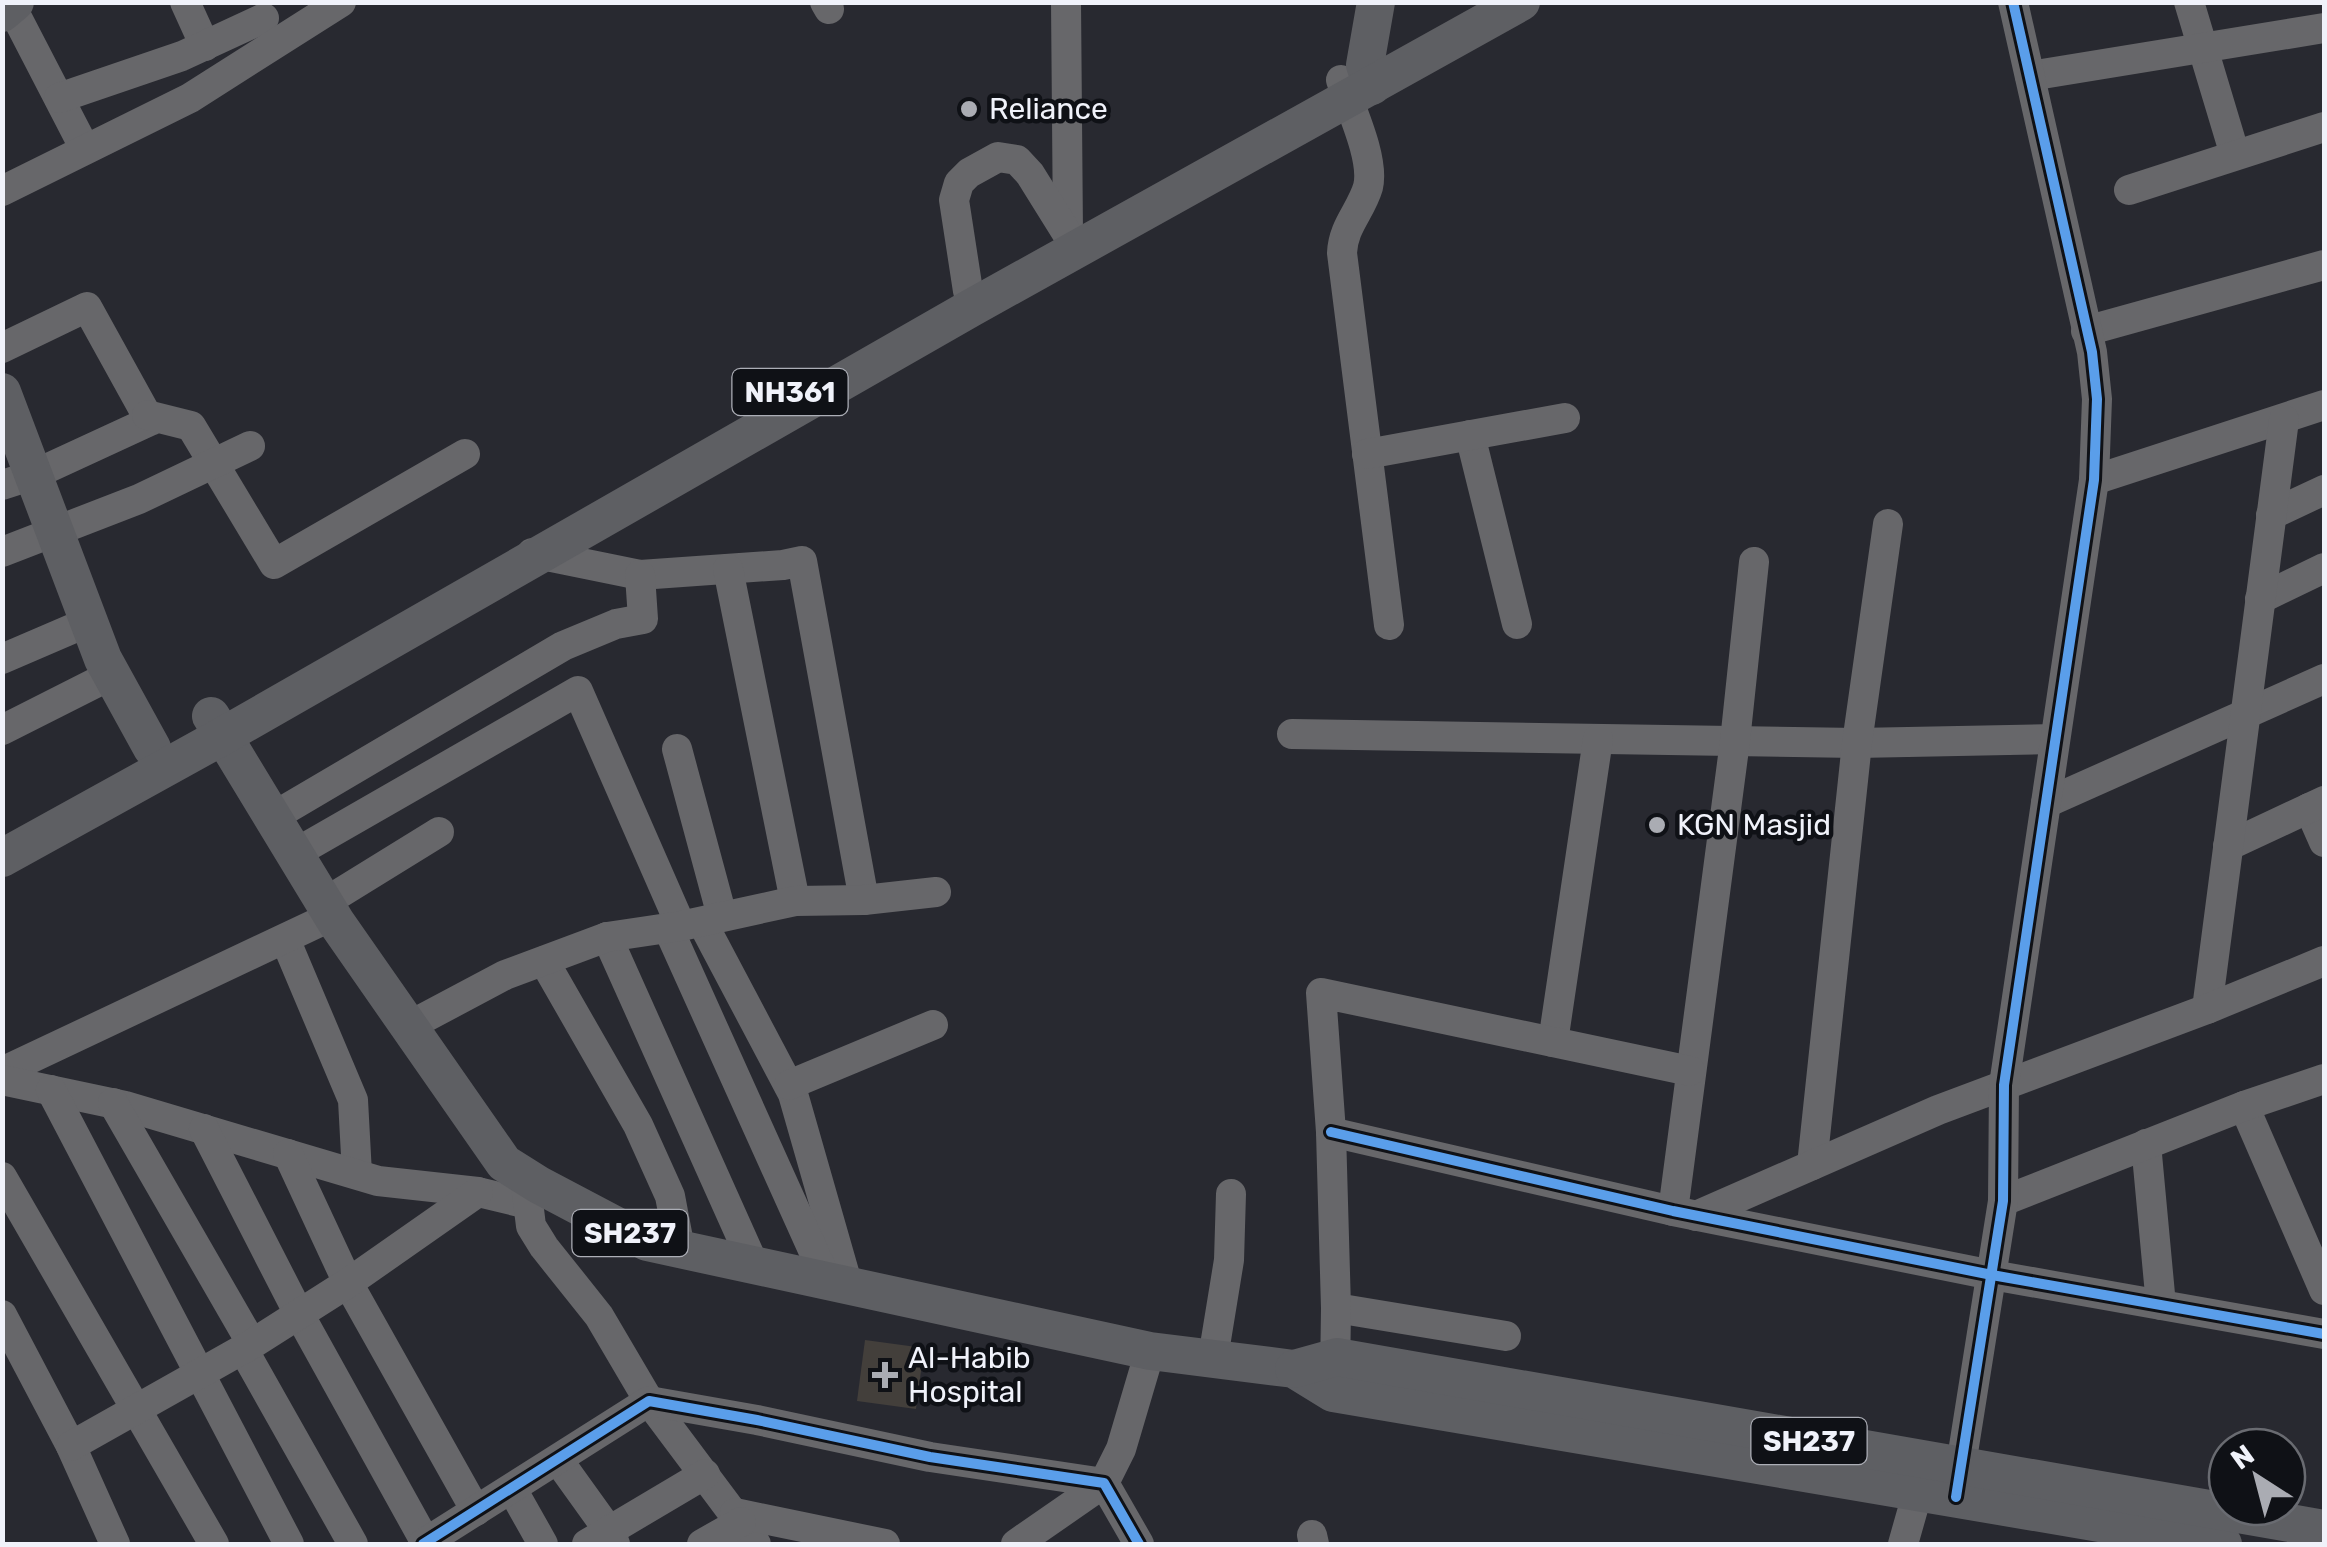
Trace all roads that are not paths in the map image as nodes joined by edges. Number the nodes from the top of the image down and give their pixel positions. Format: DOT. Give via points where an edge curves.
graph roads {
  1 [pos="185,2"];
  2 [pos="341,2"];
  3 [pos="1066,2"];
  4 [pos="1376,2"];
  5 [pos="1400,2"];
  6 [pos="1482,2"];
  7 [pos="1521,2"];
  8 [pos="2013,2"];
  9 [pos="2189,2"];
  10 [pos="10,7"];
  11 [pos="265,21"];
  12 [pos="2324,28"];
  13 [pos="204,46"];
  14 [pos="2203,48"];
  15 [pos="1369,76"];
  16 [pos="2030,76"];
  17 [pos="59,98"];
  18 [pos="2324,127"];
  19 [pos="85,149"];
  20 [pos="2235,156"];
  21 [pos="7,178"];
  22 [pos="2129,190"];
  23 [pos="1068,236"];
  24 [pos="2324,265"];
  25 [pos="968,291"];
  26 [pos="2086,331"];
  27 [pos="2,348"];
  28 [pos="2,392"];
  29 [pos="2324,405"];
  30 [pos="147,415"];
  31 [pos="1564,418"];
  32 [pos="2284,420"];
  33 [pos="1470,435"];
  34 [pos="250,446"];
  35 [pos="465,454"];
  36 [pos="1367,454"];
  37 [pos="213,464"];
  38 [pos="18,480"];
  39 [pos="2094,480"];
  40 [pos="2324,490"];
  41 [pos="2271,515"];
  42 [pos="1888,524"];
  43 [pos="53,532"];
  44 [pos="2,552"];
  45 [pos="528,552"];
  46 [pos="1754,562"];
  47 [pos="2324,568"];
  48 [pos="728,569"];
  49 [pos="640,575"];
  50 [pos="2260,599"];
  51 [pos="88,622"];
  52 [pos="1516,624"];
  53 [pos="1389,625"];
  54 [pos="2,659"];
  55 [pos="111,676"];
  56 [pos="2324,679"];
  57 [pos="2244,714"];
  58 [pos="217,726"];
  59 [pos="2,730"];
  60 [pos="1292,734"];
  61 [pos="1598,738"];
  62 [pos="2055,739"];
  63 [pos="1735,741"];
  64 [pos="1857,743"];
  65 [pos="152,748"];
  66 [pos="677,749"];
  67 [pos="2046,804"];
  68 [pos="2317,804"];
  69 [pos="272,818"];
  70 [pos="2,831"];
  71 [pos="439,832"];
  72 [pos="2324,842"];
  73 [pos="2228,846"];
  74 [pos="294,854"];
  75 [pos="2,858"];
  76 [pos="936,892"];
  77 [pos="864,900"];
  78 [pos="795,901"];
  79 [pos="328,909"];
  80 [pos="693,923"];
  81 [pos="608,937"];
  82 [pos="284,939"];
  83 [pos="544,961"];
  84 [pos="2324,961"];
  85 [pos="2208,1010"];
  86 [pos="933,1025"];
  87 [pos="409,1026"];
  88 [pos="1553,1042"];
  89 [pos="2,1072"];
  90 [pos="1690,1072"];
  91 [pos="2324,1079"];
  92 [pos="2,1080"];
  93 [pos="789,1085"];
  94 [pos="2004,1085"];
  95 [pos="51,1090"];
  96 [pos="113,1103"];
  97 [pos="2244,1106"];
  98 [pos="204,1129"];
  99 [pos="1331,1132"];
  100 [pos="2146,1144"];
  101 [pos="288,1154"];
  102 [pos="1812,1165"];
  103 [pos="357,1174"];
  104 [pos="2,1177"];
  105 [pos="526,1190"];
  106 [pos="478,1192"];
  107 [pos="1230,1194"];
  108 [pos="2004,1200"];
  109 [pos="1685,1213"];
  110 [pos="680,1249"];
  111 [pos="754,1266"];
  112 [pos="1992,1275"];
  113 [pos="348,1284"];
  114 [pos="837,1284"];
  115 [pos="2324,1290"];
  116 [pos="2161,1305"];
  117 [pos="1336,1308"];
  118 [pos="299,1314"];
  119 [pos="2,1315"];
  120 [pos="2324,1334"];
  121 [pos="1506,1336"];
  122 [pos="247,1347"];
  123 [pos="1150,1351"];
  124 [pos="1213,1358"];
  125 [pos="13,1361"];
  126 [pos="199,1374"];
  127 [pos="1335,1375"];
  128 [pos="649,1401"];
  129 [pos="135,1410"];
  130 [pos="71,1446"];
  131 [pos="558,1460"];
  132 [pos="705,1474"];
  133 [pos="1940,1479"];
  134 [pos="1104,1483"];
  135 [pos="512,1489"];
  136 [pos="472,1525"];
  137 [pos="744,1526"];
  138 [pos="2324,1528"];
  139 [pos="604,1540"];
  140 [pos="1026,1542"];
  141 [pos="115,1544"];
  142 [pos="214,1544"];
  143 [pos="289,1544"];
  144 [pos="353,1544"];
  145 [pos="424,1544"];
  146 [pos="543,1544"];
  147 [pos="702,1544"];
  148 [pos="884,1544"];
  149 [pos="1140,1544"];
  150 [pos="1904,1544"];
  151 [pos="2222,1544"];
  1 -- 13 [label="street"];
  2 -- 11 [label="street"];
  3 -- 23 [label="street"];
  4 -- 15 [label="main road"];
  5 -- 15 [label="main road"];
  6 -- 15 [label="main road"];
  7 -- 15 [label="main road"];
  8 -- 16 [label="street"];
  9 -- 14 [label="street"];
  10 -- 17 [label="street"];
  11 -- 13 [label="street"];
  11 -- 19 [label="street" via="190,98"];
  12 -- 14 [label="street"];
  13 -- 17 [label="street"];
  14 -- 16 [label="street"];
  14 -- 20 [label="street"];
  15 -- 23 [label="main road, NH361"];
  15 -- 36 [label="street" via="1369,174 1342,252"];
  15 -- 45 [label="main road" via="971,308"];
  16 -- 26 [label="street"];
  17 -- 19 [label="street"];
  18 -- 20 [label="street"];
  19 -- 21 [label="street"];
  20 -- 22 [label="street"];
  23 -- 25 [label="main road, NH361"];
  23 -- 25 [label="street" via="1017,160 998,157 969,172 954,200"];
  24 -- 26 [label="street"];
  25 -- 45 [label="main road, NH361"];
  26 -- 39 [label="street" via="2097,399"];
  27 -- 30 [label="street" via="87,307"];
  28 -- 38 [label="main road"];
  29 -- 32 [label="street"];
  30 -- 37 [label="street" via="191,426"];
  30 -- 38 [label="street" via="150,421"];
  31 -- 33 [label="street"];
  32 -- 39 [label="street"];
  32 -- 41 [label="street"];
  33 -- 36 [label="street"];
  33 -- 52 [label="street"];
  34 -- 37 [label="street"];
  35 -- 37 [label="street" via="274,564"];
  36 -- 53 [label="street"];
  37 -- 43 [label="street"];
  38 -- 43 [label="main road"];
  39 -- 62 [label="street"];
  40 -- 41 [label="street"];
  41 -- 50 [label="street"];
  42 -- 64 [label="street"];
  43 -- 44 [label="street"];
  43 -- 51 [label="main road"];
  45 -- 49 [label="street"];
  45 -- 58 [label="main road, NH361"];
  46 -- 63 [label="street"];
  47 -- 50 [label="street"];
  48 -- 49 [label="street"];
  48 -- 77 [label="street" via="802,561"];
  48 -- 78 [label="street"];
  49 -- 69 [label="street" via="643,619 564,646"];
  50 -- 57 [label="street"];
  51 -- 54 [label="street"];
  51 -- 55 [label="main road"];
  55 -- 59 [label="street"];
  55 -- 65 [label="main road"];
  56 -- 57 [label="street"];
  57 -- 67 [label="street"];
  57 -- 73 [label="street"];
  58 -- 65 [label="main road"];
  58 -- 69 [label="main road, SH237"];
  58 -- 75 [label="main road"];
  60 -- 61 [label="street"];
  61 -- 63 [label="street"];
  61 -- 88 [label="street"];
  62 -- 64 [label="street"];
  62 -- 67 [label="street"];
  63 -- 64 [label="street"];
  63 -- 90 [label="street"];
  64 -- 102 [label="street"];
  65 -- 70 [label="main road"];
  66 -- 80 [label="street"];
  67 -- 94 [label="street"];
  68 -- 72 [label="street"];
  68 -- 73 [label="street"];
  69 -- 74 [label="main road, SH237"];
  71 -- 79 [label="street"];
  73 -- 85 [label="street"];
  74 -- 79 [label="main road, SH237"];
  74 -- 80 [label="street" via="578,691"];
  76 -- 77 [label="street"];
  77 -- 78 [label="street"];
  78 -- 80 [label="street"];
  79 -- 82 [label="street"];
  79 -- 87 [label="main road, SH237"];
  80 -- 81 [label="street"];
  80 -- 93 [label="street"];
  80 -- 114 [label="street"];
  81 -- 83 [label="street"];
  81 -- 111 [label="street"];
  82 -- 89 [label="street"];
  82 -- 103 [label="street" via="353,1100"];
  83 -- 87 [label="street"];
  83 -- 110 [label="street" via="638,1125 670,1196"];
  84 -- 85 [label="street"];
  85 -- 94 [label="street"];
  86 -- 93 [label="street"];
  87 -- 105 [label="main road, SH237"];
  88 -- 90 [label="street"];
  88 -- 99 [label="street" via="1321,994"];
  90 -- 109 [label="street"];
  91 -- 97 [label="street"];
  92 -- 95 [label="street"];
  93 -- 114 [label="street"];
  94 -- 102 [label="street"];
  94 -- 108 [label="street"];
  95 -- 96 [label="street"];
  95 -- 126 [label="street"];
  96 -- 98 [label="street"];
  96 -- 122 [label="street"];
  97 -- 100 [label="street"];
  97 -- 115 [label="street"];
  98 -- 101 [label="street"];
  98 -- 118 [label="street"];
  99 -- 109 [label="street"];
  99 -- 117 [label="street"];
  100 -- 108 [label="street"];
  100 -- 116 [label="street"];
  101 -- 103 [label="street"];
  101 -- 113 [label="street"];
  102 -- 109 [label="street"];
  103 -- 106 [label="street"];
  104 -- 129 [label="street"];
  105 -- 106 [label="street"];
  105 -- 110 [label="main road, SH237"];
  105 -- 128 [label="street" via="531,1226 599,1316"];
  106 -- 113 [label="street"];
  107 -- 124 [label="street" via="1229,1260"];
  108 -- 112 [label="street"];
  109 -- 112 [label="street"];
  110 -- 111 [label="main road, SH237"];
  111 -- 114 [label="main road, SH237"];
  112 -- 116 [label="street"];
  112 -- 133 [label="street"];
  113 -- 118 [label="street"];
  113 -- 136 [label="street"];
  114 -- 123 [label="main road, SH237"];
  116 -- 120 [label="street"];
  117 -- 121 [label="street"];
  117 -- 127 [label="street"];
  118 -- 122 [label="street"];
  118 -- 145 [label="street"];
  119 -- 125 [label="street"];
  122 -- 126 [label="street"];
  122 -- 144 [label="street"];
  123 -- 124 [label="main road, SH237"];
  123 -- 134 [label="street"];
  124 -- 127 [label="main road, SH237"];
  125 -- 130 [label="street"];
  126 -- 129 [label="street"];
  126 -- 143 [label="street"];
  127 -- 133 [label="main road, SH237"];
  128 -- 131 [label="street"];
  128 -- 132 [label="street"];
  128 -- 134 [label="street" via="930,1457"];
  129 -- 130 [label="street"];
  129 -- 142 [label="street"];
  130 -- 141 [label="street"];
  131 -- 135 [label="street"];
  131 -- 139 [label="street"];
  132 -- 137 [label="street"];
  132 -- 139 [label="street"];
  133 -- 138 [label="main road, SH237"];
  133 -- 150 [label="street"];
  133 -- 151 [label="main road, SH237"];
  134 -- 140 [label="street"];
  134 -- 149 [label="street"];
  135 -- 136 [label="street"];
  135 -- 146 [label="street"];
  136 -- 145 [label="street"];
  137 -- 147 [label="street"];
  137 -- 148 [label="street"];
}
